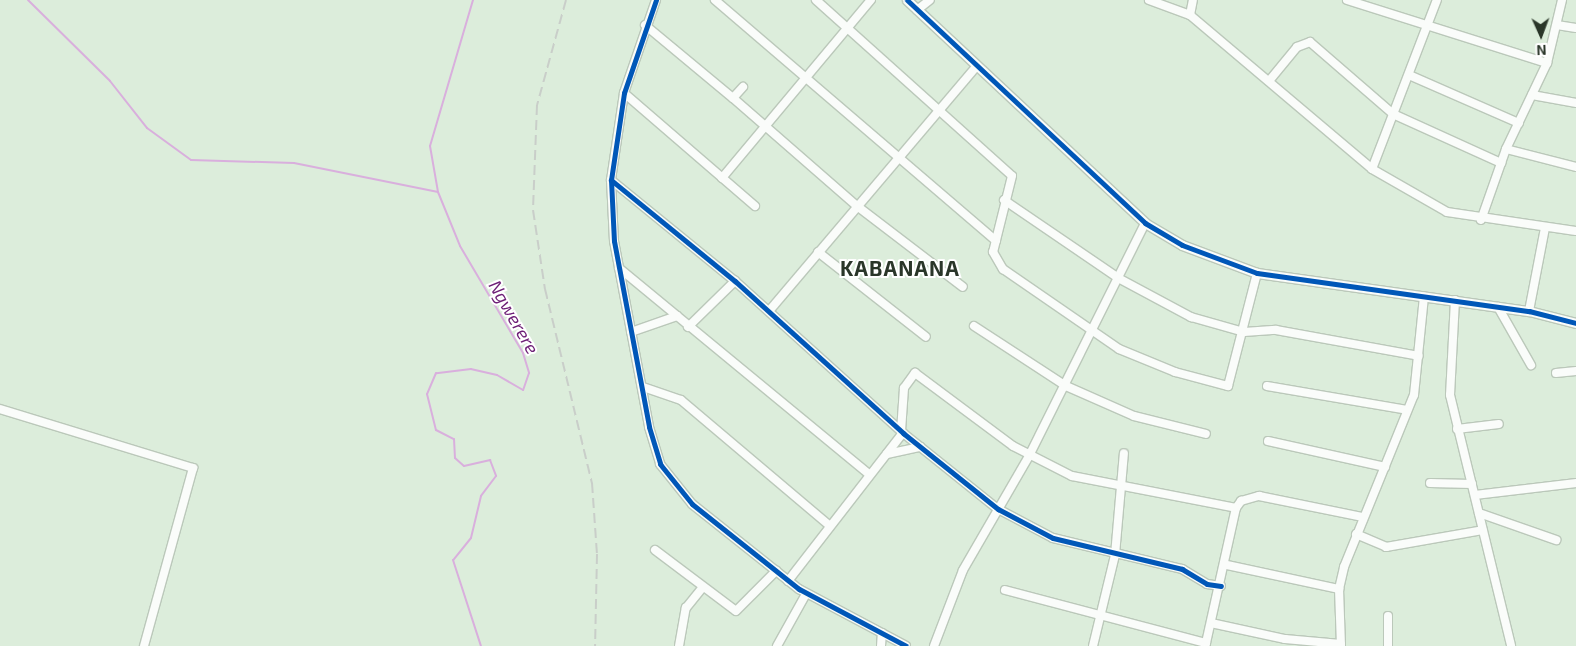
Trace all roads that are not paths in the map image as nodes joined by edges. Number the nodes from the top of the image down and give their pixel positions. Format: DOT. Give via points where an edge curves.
graph roads {
  1 [pos="656,0"];
  2 [pos="715,0"];
  3 [pos="816,0"];
  4 [pos="871,0"];
  5 [pos="907,0"];
  6 [pos="930,0"];
  7 [pos="1149,0"];
  8 [pos="1194,0"];
  9 [pos="1347,0"];
  10 [pos="1437,0"];
  11 [pos="1562,0"];
  12 [pos="917,10"];
  13 [pos="1190,14"];
  14 [pos="1557,24"];
  15 [pos="645,25"];
  16 [pos="848,28"];
  17 [pos="1428,28"];
  18 [pos="1576,28"];
  19 [pos="1547,63"];
  20 [pos="977,66"];
  21 [pos="1409,75"];
  22 [pos="805,81"];
  23 [pos="1269,82"];
  24 [pos="743,87"];
  25 [pos="624,93"];
  26 [pos="1532,95"];
  27 [pos="734,98"];
  28 [pos="1576,103"];
  29 [pos="938,112"];
  30 [pos="1392,114"];
  31 [pos="1519,123"];
  32 [pos="766,127"];
  33 [pos="1506,149"];
  34 [pos="896,156"];
  35 [pos="1501,163"];
  36 [pos="1576,166"];
  37 [pos="1372,169"];
  38 [pos="722,178"];
  39 [pos="610,180"];
  40 [pos="1004,200"];
  41 [pos="755,206"];
  42 [pos="857,206"];
  43 [pos="1481,220"];
  44 [pos="1145,223"];
  45 [pos="1545,228"];
  46 [pos="1576,231"];
  47 [pos="996,241"];
  48 [pos="818,252"];
  49 [pos="619,268"];
  50 [pos="1257,273"];
  51 [pos="1120,279"];
  52 [pos="736,281"];
  53 [pos="964,287"];
  54 [pos="1424,297"];
  55 [pos="1455,300"];
  56 [pos="1498,307"];
  57 [pos="769,311"];
  58 [pos="1529,311"];
  59 [pos="677,316"];
  60 [pos="1576,323"];
  61 [pos="688,326"];
  62 [pos="974,326"];
  63 [pos="631,332"];
  64 [pos="1094,332"];
  65 [pos="1244,332"];
  66 [pos="926,337"];
  67 [pos="1419,356"];
  68 [pos="1531,365"];
  69 [pos="1576,371"];
  70 [pos="1556,373"];
  71 [pos="1066,386"];
  72 [pos="1267,386"];
  73 [pos="643,387"];
  74 [pos="0,409"];
  75 [pos="1407,410"];
  76 [pos="1499,424"];
  77 [pos="1457,429"];
  78 [pos="902,432"];
  79 [pos="1206,434"];
  80 [pos="1268,441"];
  81 [pos="920,446"];
  82 [pos="1124,453"];
  83 [pos="887,454"];
  84 [pos="1029,456"];
  85 [pos="1385,467"];
  86 [pos="869,474"];
  87 [pos="1576,482"];
  88 [pos="1430,483"];
  89 [pos="1472,484"];
  90 [pos="1124,487"];
  91 [pos="1475,495"];
  92 [pos="1236,508"];
  93 [pos="998,509"];
  94 [pos="1479,513"];
  95 [pos="1362,517"];
  96 [pos="829,525"];
  97 [pos="1482,530"];
  98 [pos="1356,534"];
  99 [pos="1556,540"];
  100 [pos="655,550"];
  101 [pos="1115,555"];
  102 [pos="1227,566"];
  103 [pos="776,571"];
  104 [pos="788,581"];
  105 [pos="1221,586"];
  106 [pos="702,588"];
  107 [pos="1339,589"];
  108 [pos="1005,590"];
  109 [pos="806,594"];
  110 [pos="1388,616"];
  111 [pos="1099,618"];
  112 [pos="1211,623"];
  113 [pos="882,633"];
  114 [pos="1341,645"];
  115 [pos="144,646"];
  116 [pos="678,646"];
  117 [pos="777,646"];
  118 [pos="881,646"];
  119 [pos="906,646"];
  120 [pos="934,646"];
  121 [pos="1093,646"];
  122 [pos="1388,646"];
  123 [pos="1511,646"];
  1 -- 15 [label="street"];
  2 -- 22 [label="street"];
  3 -- 16 [label="street"];
  4 -- 16 [label="street"];
  5 -- 12 [label="street"];
  6 -- 12 [label="street"];
  7 -- 13 [label="street"];
  8 -- 13 [label="street"];
  9 -- 17 [label="street"];
  10 -- 17 [label="street"];
  11 -- 14 [label="street"];
  12 -- 20 [label="street"];
  13 -- 23 [label="street"];
  14 -- 18 [label="street"];
  14 -- 19 [label="street"];
  15 -- 25 [label="street"];
  15 -- 27 [label="street"];
  16 -- 22 [label="street"];
  16 -- 29 [label="street"];
  17 -- 19 [label="street"];
  17 -- 21 [label="street"];
  19 -- 26 [label="street"];
  20 -- 29 [label="street"];
  20 -- 44 [label="street"];
  21 -- 30 [label="street"];
  21 -- 31 [label="street"];
  22 -- 32 [label="street"];
  22 -- 34 [label="street"];
  23 -- 30 [label="street" via="1297,47 1310,42"];
  23 -- 37 [label="street"];
  24 -- 27 [label="street"];
  25 -- 38 [label="street"];
  25 -- 39 [label="street"];
  26 -- 28 [label="street"];
  26 -- 31 [label="street"];
  27 -- 32 [label="street"];
  29 -- 34 [label="street"];
  29 -- 40 [label="street" via="1012,176"];
  30 -- 35 [label="street"];
  30 -- 37 [label="street"];
  31 -- 33 [label="street"];
  32 -- 38 [label="street"];
  32 -- 42 [label="street"];
  33 -- 35 [label="street"];
  33 -- 36 [label="street"];
  34 -- 42 [label="street"];
  34 -- 47 [label="street"];
  35 -- 43 [label="street"];
  37 -- 43 [label="street" via="1447,212"];
  38 -- 41 [label="street"];
  39 -- 49 [label="street"];
  39 -- 52 [label="street"];
  40 -- 47 [label="street"];
  40 -- 51 [label="street"];
  42 -- 48 [label="street"];
  42 -- 53 [label="street"];
  43 -- 45 [label="street"];
  44 -- 50 [label="street" via="1210,258"];
  44 -- 51 [label="street"];
  45 -- 46 [label="street"];
  45 -- 58 [label="street"];
  47 -- 64 [label="street" via="993,252 1003,269"];
  48 -- 57 [label="street"];
  48 -- 66 [label="street"];
  49 -- 59 [label="street"];
  49 -- 63 [label="street"];
  50 -- 54 [label="street"];
  50 -- 65 [label="street"];
  51 -- 64 [label="street"];
  51 -- 65 [label="street" via="1191,317"];
  52 -- 57 [label="street"];
  52 -- 61 [label="street"];
  54 -- 55 [label="street"];
  54 -- 67 [label="street"];
  55 -- 56 [label="street"];
  55 -- 77 [label="street" via="1450,395"];
  56 -- 58 [label="street"];
  56 -- 68 [label="street"];
  57 -- 78 [label="street"];
  58 -- 60 [label="street"];
  59 -- 61 [label="street"];
  59 -- 63 [label="street"];
  61 -- 86 [label="street"];
  62 -- 71 [label="street"];
  63 -- 73 [label="street"];
  64 -- 65 [label="street" via="1119,349 1175,372 1228,386"];
  64 -- 71 [label="street"];
  65 -- 67 [label="street" via="1276,330"];
  67 -- 75 [label="street" via="1414,395"];
  69 -- 70 [label="street"];
  71 -- 79 [label="street" via="1134,416"];
  71 -- 84 [label="street"];
  72 -- 75 [label="street"];
  73 -- 96 [label="street" via="681,400"];
  73 -- 103 [label="street" via="649,427 669,477 692,504"];
  74 -- 115 [label="street" via="193,468"];
  75 -- 85 [label="street"];
  76 -- 77 [label="street"];
  77 -- 89 [label="street"];
  78 -- 81 [label="street"];
  78 -- 83 [label="street"];
  78 -- 84 [label="street" via="904,388 915,373 970,417"];
  80 -- 85 [label="street"];
  81 -- 83 [label="street"];
  81 -- 93 [label="street"];
  82 -- 90 [label="street"];
  83 -- 86 [label="street"];
  84 -- 90 [label="street" via="1072,476"];
  84 -- 93 [label="street"];
  85 -- 95 [label="street"];
  86 -- 96 [label="street"];
  87 -- 91 [label="street"];
  88 -- 89 [label="street"];
  89 -- 91 [label="street"];
  90 -- 92 [label="street"];
  90 -- 101 [label="street"];
  91 -- 94 [label="street"];
  92 -- 95 [label="street" via="1241,501 1259,496"];
  92 -- 102 [label="street"];
  93 -- 101 [label="street" via="1037,532"];
  93 -- 120 [label="street" via="963,570"];
  94 -- 97 [label="street"];
  94 -- 99 [label="street"];
  95 -- 98 [label="street"];
  96 -- 104 [label="street"];
  97 -- 98 [label="street" via="1386,547"];
  97 -- 123 [label="street"];
  98 -- 107 [label="street"];
  100 -- 106 [label="street"];
  101 -- 105 [label="street" via="1182,569 1207,584"];
  101 -- 111 [label="street"];
  102 -- 105 [label="street"];
  102 -- 107 [label="street"];
  103 -- 104 [label="street"];
  103 -- 106 [label="street" via="736,611"];
  104 -- 109 [label="street"];
  105 -- 112 [label="street"];
  106 -- 116 [label="street" via="686,608"];
  107 -- 114 [label="street"];
  108 -- 111 [label="street"];
  109 -- 113 [label="street"];
  109 -- 117 [label="street"];
  110 -- 122 [label="street"];
  111 -- 112 [label="street" via="1206,643"];
  111 -- 121 [label="street"];
  112 -- 114 [label="street" via="1284,639"];
  113 -- 118 [label="street"];
  113 -- 119 [label="street"];
}
